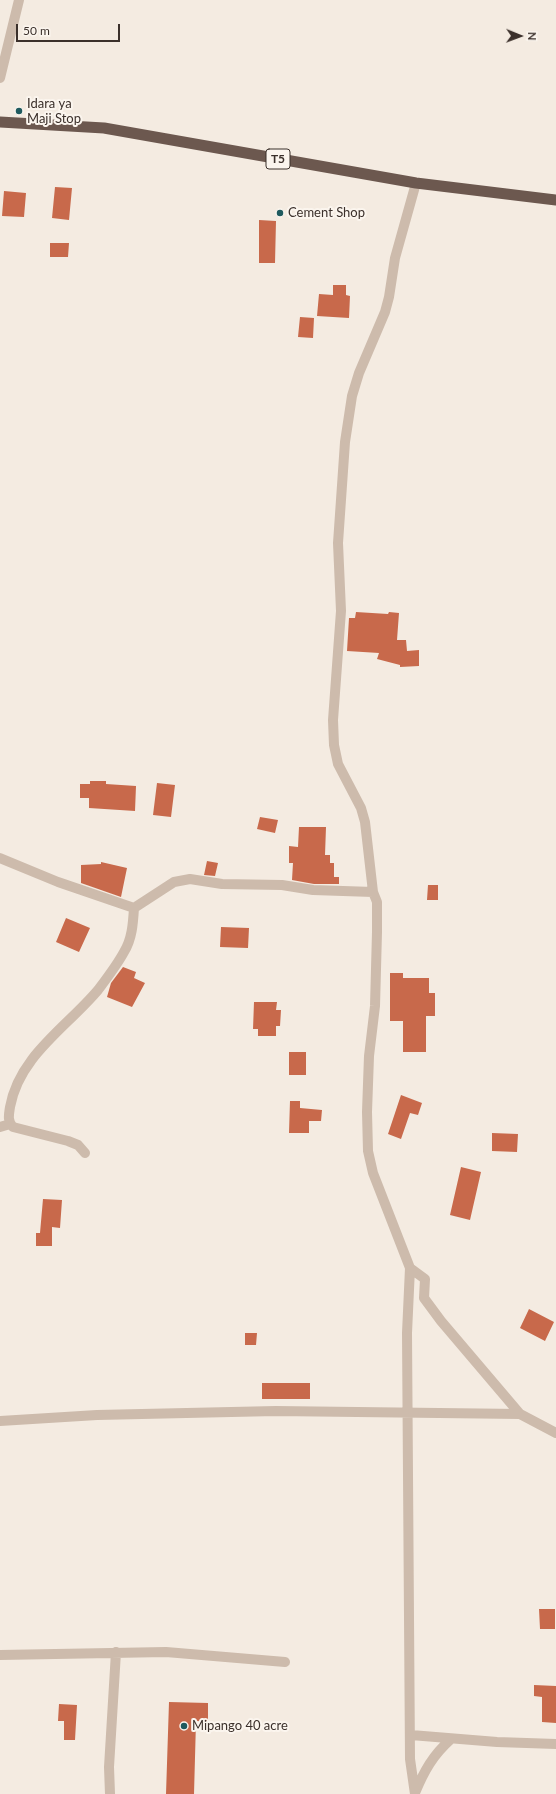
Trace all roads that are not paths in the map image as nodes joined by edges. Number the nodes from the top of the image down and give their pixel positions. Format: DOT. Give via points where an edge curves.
graph roads {
  1 [pos="18,0"];
  2 [pos="0,78"];
  3 [pos="0,122"];
  4 [pos="416,183"];
  5 [pos="556,200"];
  6 [pos="0,858"];
  7 [pos="373,892"];
  8 [pos="134,908"];
  9 [pos="10,1124"];
  10 [pos="0,1127"];
  11 [pos="85,1153"];
  12 [pos="410,1268"];
  13 [pos="409,1412"];
  14 [pos="520,1414"];
  15 [pos="0,1421"];
  16 [pos="556,1434"];
  17 [pos="116,1652"];
  18 [pos="0,1655"];
  19 [pos="286,1662"];
  20 [pos="411,1735"];
  21 [pos="451,1739"];
  22 [pos="556,1744"];
  23 [pos="110,1794"];
  24 [pos="415,1794"];
  1 -- 2 [label="street"];
  3 -- 4 [label="highway, T5" via="104,128"];
  4 -- 5 [label="highway, T5"];
  4 -- 7 [label="street" via="395,258 385,312 359,373 351,402 345,442 338,543 342,610 333,720 334,745 338,764 361,808 365,822"];
  6 -- 8 [label="street" via="58,882"];
  7 -- 8 [label="street" via="313,890 282,885 222,884 190,879 174,882"];
  7 -- 12 [label="street" via="377,902 378,932 366,1112 368,1151 373,1173"];
  8 -- 9 [label="street" via="132,935 125,952 97,990 57,1030 18,1080 11,1103"];
  9 -- 10 [label="street"];
  9 -- 11 [label="street" via="39,1135 73,1143"];
  12 -- 13 [label="street" via="407,1333"];
  12 -- 14 [label="street" via="425,1279 424,1298 436,1315"];
  13 -- 14 [label="street"];
  13 -- 15 [label="street" via="276,1411 96,1415"];
  13 -- 20 [label="street"];
  14 -- 16 [label="street"];
  17 -- 18 [label="street"];
  17 -- 19 [label="street" via="166,1652"];
  17 -- 23 [label="street" via="109,1767"];
  20 -- 21 [label="street"];
  20 -- 24 [label="street" via="410,1759"];
  21 -- 22 [label="street"];
  21 -- 24 [label="street" via="438,1750 427,1765"];
}
